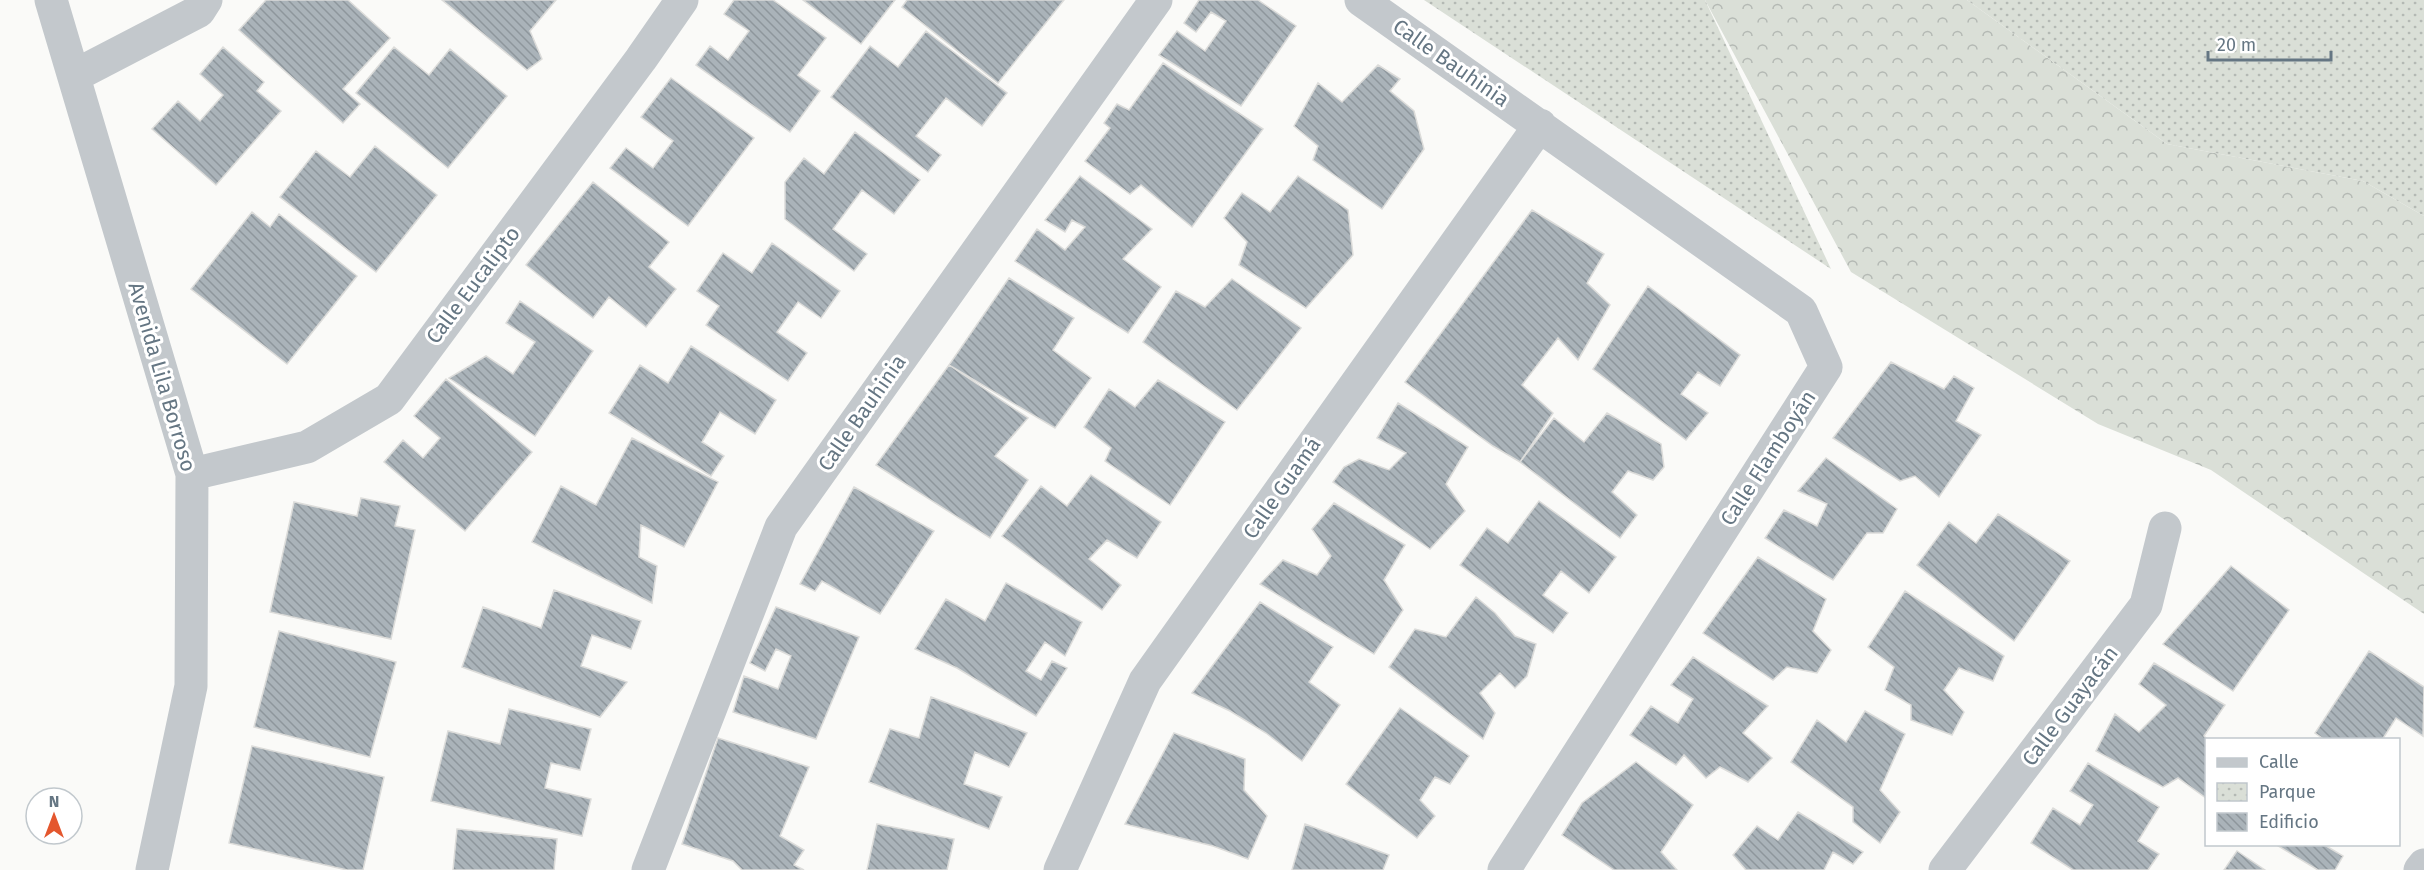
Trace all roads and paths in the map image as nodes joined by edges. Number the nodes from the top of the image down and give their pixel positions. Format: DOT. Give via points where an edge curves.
graph roads {
  1 [pos="51,0"];
  2 [pos="207,0"];
  3 [pos="682,0"];
  4 [pos="1156,0"];
  5 [pos="1361,0"];
  6 [pos="74,76"];
  7 [pos="1540,125"];
  8 [pos="192,474"];
  9 [pos="2165,528"];
  10 [pos="2424,865"];
  11 [pos="152,870"];
  12 [pos="648,870"];
  13 [pos="1060,870"];
  14 [pos="1504,870"];
  15 [pos="1945,870"];
  16 [pos="2420,870"];
  1 -- 6 [label="street, Avenida Lila Borroso"];
  2 -- 6 [label="street" via="199,11"];
  3 -- 8 [label="street, Calle Eucalipto" via="388,399 307,447"];
  4 -- 12 [label="street, Calle Bauhinia" via="781,527"];
  5 -- 7 [label="street, Calle Bauhinia"];
  6 -- 8 [label="street, Avenida Lila Borroso"];
  7 -- 13 [label="street, Calle Guamá" via="1145,681"];
  7 -- 14 [label="street, Calle Flamboyán" via="1801,311 1826,368"];
  8 -- 11 [label="street, Avenida Lila Borroso" via="191,686"];
  9 -- 15 [label="street, Calle Guayacán" via="2146,605"];
  10 -- 16 [label="street"];
}
